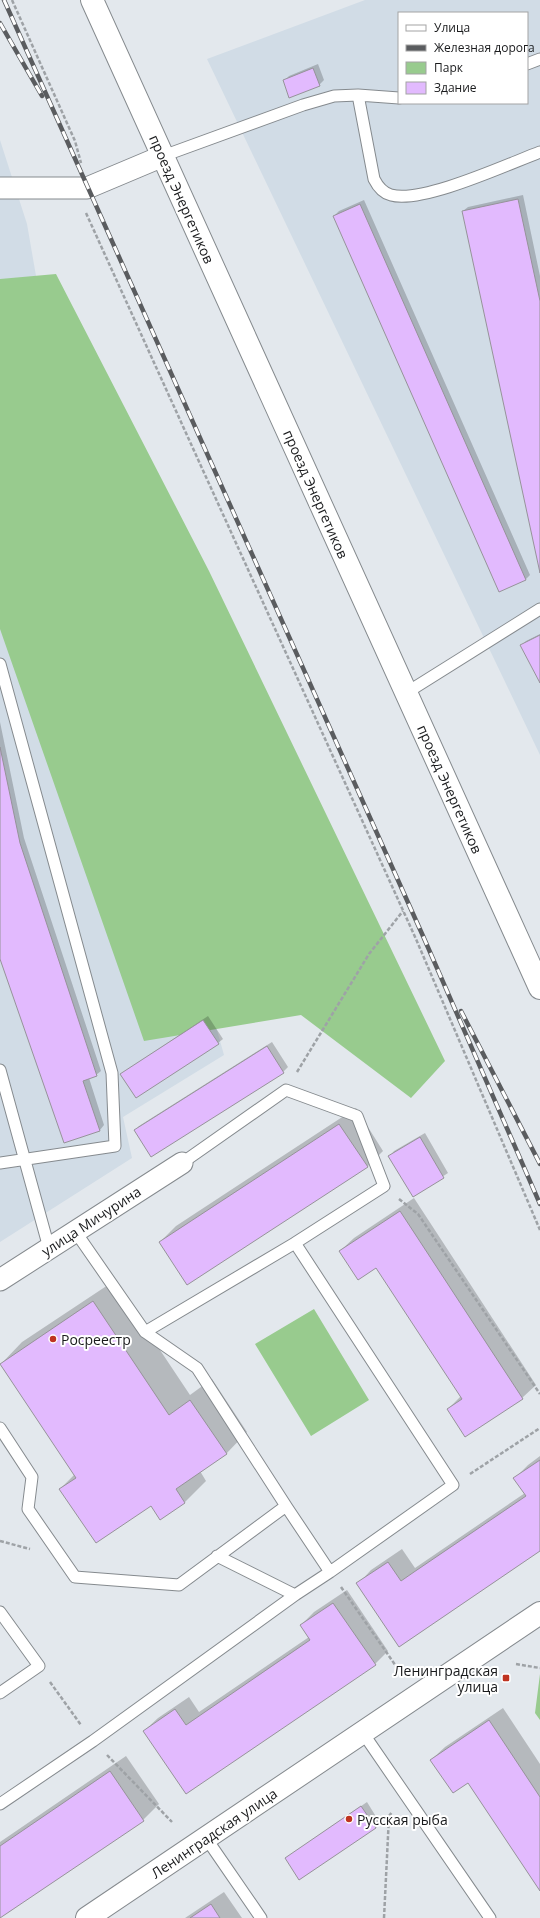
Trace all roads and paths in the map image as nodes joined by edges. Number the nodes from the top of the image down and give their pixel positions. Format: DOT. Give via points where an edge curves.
graph roads {
  1 [pos="12,0"];
  2 [pos="92,0"];
  3 [pos="540,59"];
  4 [pos="528,64"];
  5 [pos="358,95"];
  6 [pos="398,98"];
  7 [pos="540,152"];
  8 [pos="163,156"];
  9 [pos="0,188"];
  10 [pos="87,188"];
  11 [pos="540,610"];
  12 [pos="0,664"];
  13 [pos="406,693"];
  14 [pos="403,911"];
  15 [pos="540,988"];
  16 [pos="0,1070"];
  17 [pos="286,1090"];
  18 [pos="24,1159"];
  19 [pos="182,1163"];
  20 [pos="0,1164"];
  21 [pos="384,1186"];
  22 [pos="540,1230"];
  23 [pos="76,1231"];
  24 [pos="295,1243"];
  25 [pos="49,1248"];
  26 [pos="0,1280"];
  27 [pos="145,1332"];
  28 [pos="540,1394"];
  29 [pos="0,1428"];
  30 [pos="540,1428"];
  31 [pos="453,1485"];
  32 [pos="286,1506"];
  33 [pos="217,1556"];
  34 [pos="330,1572"];
  35 [pos="294,1594"];
  36 [pos="0,1612"];
  37 [pos="540,1613"];
  38 [pos="516,1664"];
  39 [pos="540,1668"];
  40 [pos="398,1669"];
  41 [pos="0,1693"];
  42 [pos="363,1733"];
  43 [pos="408,1798"];
  44 [pos="0,1804"];
  45 [pos="206,1838"];
  46 [pos="87,1918"];
  47 [pos="261,1918"];
  48 [pos="384,1918"];
  49 [pos="490,1918"];
  1 -- 10 [label="path" via="75,141"];
  2 -- 8 [label="street, проезд Энергетиков"];
  3 -- 4 [label="lane"];
  5 -- 6 [label="lane"];
  5 -- 7 [label="lane" via="374,179 379,189 392,196 413,196 438,191"];
  5 -- 8 [label="lane" via="334,96 303,104"];
  8 -- 10 [label="street"];
  8 -- 13 [label="street, проезд Энергетиков"];
  9 -- 10 [label="street"];
  10 -- 14 [label="path" via="86,212"];
  11 -- 13 [label="lane"];
  12 -- 18 [label="lane" via="112,1073 115,1146"];
  13 -- 15 [label="street, проезд Энергетиков"];
  14 -- 17 [label="path" via="369,954"];
  14 -- 22 [label="path"];
  16 -- 18 [label="lane"];
  17 -- 19 [label="lane"];
  17 -- 21 [label="lane" via="357,1116"];
  18 -- 20 [label="lane"];
  18 -- 25 [label="lane"];
  19 -- 23 [label="street, улица Мичурина"];
  21 -- 24 [label="lane"];
  21 -- 28 [label="path" via="418,1214"];
  23 -- 25 [label="street, улица Мичурина"];
  23 -- 27 [label="lane"];
  24 -- 27 [label="lane"];
  24 -- 31 [label="lane"];
  25 -- 26 [label="street, улица Мичурина"];
  27 -- 32 [label="lane" via="197,1368"];
  29 -- 33 [label="lane" via="32,1477 28,1509 75,1577 179,1585"];
  30 -- 31 [label="path"];
  31 -- 34 [label="lane"];
  32 -- 33 [label="lane"];
  32 -- 34 [label="lane"];
  33 -- 35 [label="lane"];
  34 -- 35 [label="lane"];
  34 -- 40 [label="path"];
  35 -- 44 [label="lane" via="112,1727"];
  36 -- 41 [label="lane" via="39,1666"];
  37 -- 42 [label="street, Ленинградская улица"];
  38 -- 39 [label="path"];
  42 -- 43 [label="lane"];
  42 -- 45 [label="street, Ленинградская улица"];
  43 -- 48 [label="path" via="389,1816"];
  43 -- 49 [label="lane"];
  45 -- 46 [label="street, Ленинградская улица"];
  45 -- 47 [label="lane"];
}
